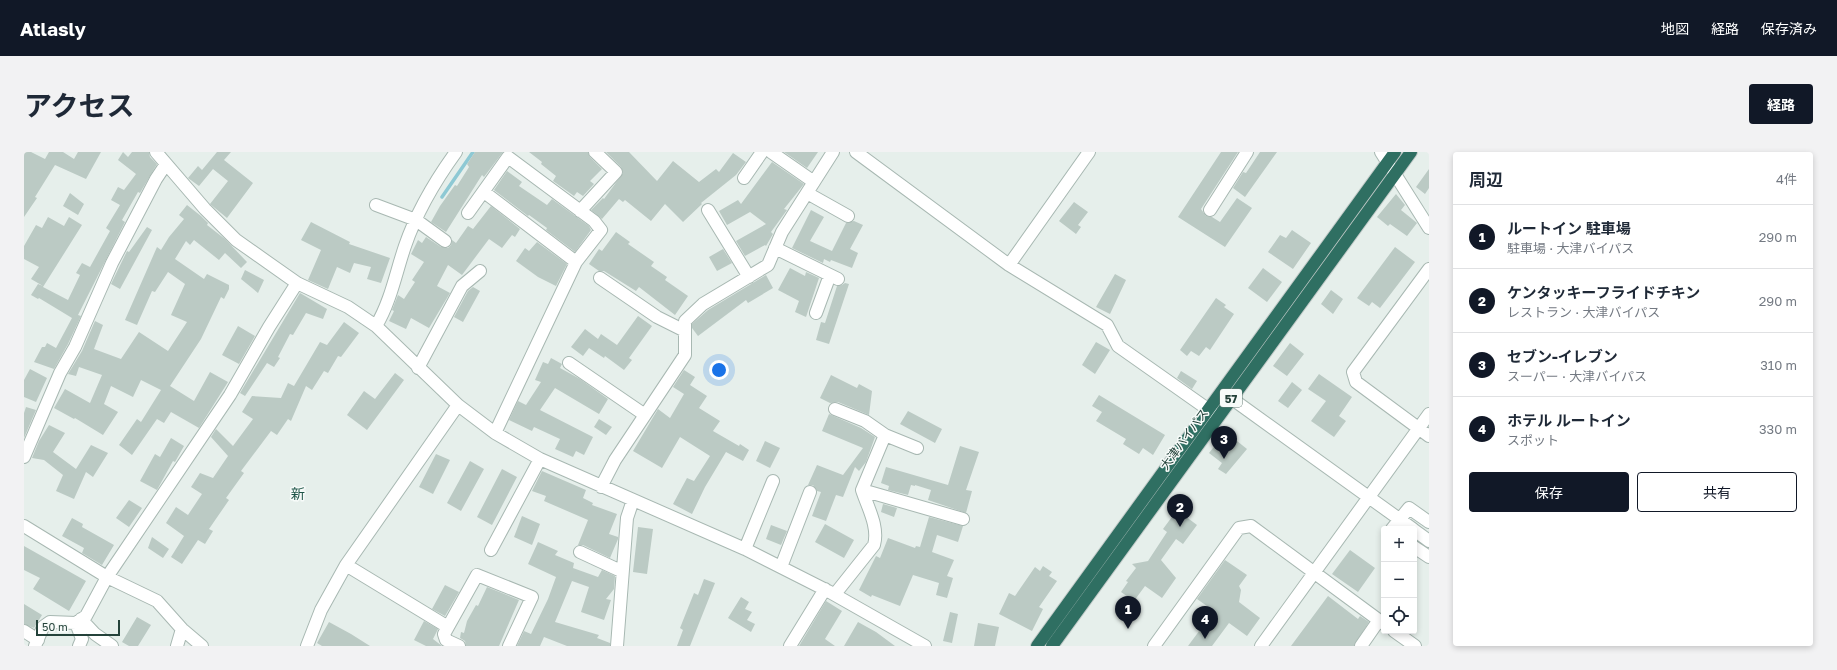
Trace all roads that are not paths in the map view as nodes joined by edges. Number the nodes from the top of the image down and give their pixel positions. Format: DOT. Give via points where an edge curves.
graph roads {
  1 [pos="156,152"];
  2 [pos="456,152"];
  3 [pos="595,152"];
  4 [pos="762,152"];
  5 [pos="771,152"];
  6 [pos="833,152"];
  7 [pos="856,152"];
  8 [pos="1089,152"];
  9 [pos="1247,152"];
  10 [pos="1411,152"];
  11 [pos="1388,155"];
  12 [pos="166,164"];
  13 [pos="1395,174"];
  14 [pos="744,178"];
  15 [pos="810,188"];
  16 [pos="484,192"];
  17 [pos="376,204"];
  18 [pos="708,210"];
  19 [pos="1210,210"];
  20 [pos="580,211"];
  21 [pos="468,214"];
  22 [pos="848,216"];
  23 [pos="416,220"];
  24 [pos="1429,228"];
  25 [pos="445,241"];
  26 [pos="775,248"];
  27 [pos="576,262"];
  28 [pos="1009,264"];
  29 [pos="1429,269"];
  30 [pos="480,271"];
  31 [pos="749,277"];
  32 [pos="600,278"];
  33 [pos="298,283"];
  34 [pos="816,313"];
  35 [pos="376,326"];
  36 [pos="685,331"];
  37 [pos="569,363"];
  38 [pos="418,368"];
  39 [pos="1226,394"];
  40 [pos="458,405"];
  41 [pos="835,410"];
  42 [pos="1213,412"];
  43 [pos="1429,414"];
  44 [pos="645,415"];
  45 [pos="1419,428"];
  46 [pos="495,433"];
  47 [pos="885,435"];
  48 [pos="1429,436"];
  49 [pos="917,448"];
  50 [pos="24,457"];
  51 [pos="540,459"];
  52 [pos="773,481"];
  53 [pos="601,487"];
  54 [pos="862,490"];
  55 [pos="810,492"];
  56 [pos="1369,497"];
  57 [pos="633,500"];
  58 [pos="962,519"];
  59 [pos="1429,522"];
  60 [pos="1396,524"];
  61 [pos="24,526"];
  62 [pos="1417,532"];
  63 [pos="1429,540"];
  64 [pos="745,549"];
  65 [pos="1417,549"];
  66 [pos="491,550"];
  67 [pos="580,552"];
  68 [pos="1429,557"];
  69 [pos="346,565"];
  70 [pos="781,567"];
  71 [pos="621,571"];
  72 [pos="1314,572"];
  73 [pos="107,578"];
  74 [pos="830,592"];
  75 [pos="78,621"];
  76 [pos="1381,621"];
  77 [pos="1381,623"];
  78 [pos="448,627"];
  79 [pos="182,629"];
  80 [pos="24,631"];
  81 [pos="1398,634"];
  82 [pos="37,643"];
  83 [pos="79,646"];
  84 [pos="112,646"];
  85 [pos="176,646"];
  86 [pos="202,646"];
  87 [pos="308,646"];
  88 [pos="459,646"];
  89 [pos="509,646"];
  90 [pos="617,646"];
  91 [pos="790,646"];
  92 [pos="926,646"];
  93 [pos="1037,646"];
  94 [pos="1052,646"];
  95 [pos="1154,646"];
  96 [pos="1261,646"];
  97 [pos="1361,646"];
  98 [pos="1415,646"];
  1 -- 12 [label="street"];
  2 -- 23 [label="street" via="437,178"];
  3 -- 20 [label="street" via="616,172"];
  4 -- 14 [label="street"];
  5 -- 15 [label="street"];
  6 -- 15 [label="street"];
  7 -- 28 [label="street"];
  8 -- 28 [label="street"];
  9 -- 19 [label="street"];
  10 -- 13 [label="highway, 大津バイパス / 57"];
  11 -- 13 [label="street"];
  11 -- 39 [label="highway, 大津バイパス / 57"];
  12 -- 33 [label="street" via="236,240"];
  12 -- 50 [label="street" via="112,263"];
  13 -- 24 [label="street"];
  13 -- 39 [label="highway, 大津バイパス / 57"];
  15 -- 22 [label="street"];
  15 -- 26 [label="street" via="782,232"];
  16 -- 20 [label="street" via="508,158"];
  16 -- 21 [label="street"];
  16 -- 27 [label="street"];
  17 -- 23 [label="street"];
  18 -- 31 [label="street"];
  20 -- 27 [label="street" via="601,230"];
  23 -- 25 [label="street"];
  23 -- 35 [label="street" via="384,312"];
  26 -- 31 [label="street" via="768,265"];
  26 -- 34 [label="street" via="834,276"];
  27 -- 46 [label="street"];
  28 -- 42 [label="street" via="1107,325 1118,346"];
  29 -- 45 [label="street" via="1353,372 1356,382"];
  30 -- 38 [label="street" via="462,286"];
  31 -- 36 [label="street" via="703,304 685,321"];
  32 -- 36 [label="street" via="657,318"];
  33 -- 35 [label="street" via="348,307"];
  33 -- 73 [label="street" via="230,395"];
  35 -- 38 [label="street"];
  36 -- 44 [label="street" via="685,355"];
  37 -- 44 [label="street"];
  38 -- 40 [label="street"];
  39 -- 42 [label="highway, 大津バイパス / 57"];
  39 -- 56 [label="street"];
  40 -- 46 [label="street"];
  40 -- 69 [label="street"];
  41 -- 47 [label="street" via="865,421"];
  42 -- 93 [label="highway, 大津バイパス / 57"];
  42 -- 94 [label="highway, 大津バイパス / 57"];
  43 -- 45 [label="street"];
  44 -- 53 [label="street" via="615,460"];
  45 -- 48 [label="street"];
  45 -- 56 [label="street"];
  46 -- 51 [label="street"];
  47 -- 49 [label="street"];
  47 -- 54 [label="street"];
  51 -- 53 [label="street"];
  51 -- 66 [label="street"];
  52 -- 64 [label="street"];
  53 -- 57 [label="street"];
  54 -- 58 [label="street"];
  54 -- 74 [label="street" via="876,528 874,546"];
  55 -- 70 [label="street"];
  56 -- 60 [label="street"];
  56 -- 72 [label="street"];
  57 -- 64 [label="street"];
  57 -- 71 [label="street" via="627,518"];
  59 -- 60 [label="street" via="1409,508"];
  61 -- 73 [label="street"];
  62 -- 63 [label="street"];
  64 -- 70 [label="street"];
  65 -- 68 [label="street"];
  67 -- 71 [label="street"];
  69 -- 78 [label="street"];
  69 -- 87 [label="street" via="321,610"];
  70 -- 74 [label="street"];
  71 -- 90 [label="street"];
  72 -- 76 [label="street"];
  72 -- 95 [label="street" via="1251,526 1239,528"];
  72 -- 96 [label="street"];
  73 -- 75 [label="street" via="86,616"];
  73 -- 79 [label="street" via="157,601"];
  74 -- 91 [label="street"];
  74 -- 92 [label="street"];
  75 -- 82 [label="street" via="50,622 44,627"];
  75 -- 83 [label="street" via="82,639"];
  75 -- 84 [label="street"];
  77 -- 97 [label="street"];
  78 -- 88 [label="street" via="444,634 446,640"];
  78 -- 89 [label="street" via="477,575 532,597"];
  79 -- 85 [label="street"];
  79 -- 86 [label="street"];
  80 -- 82 [label="street"];
  81 -- 98 [label="street"];
}
